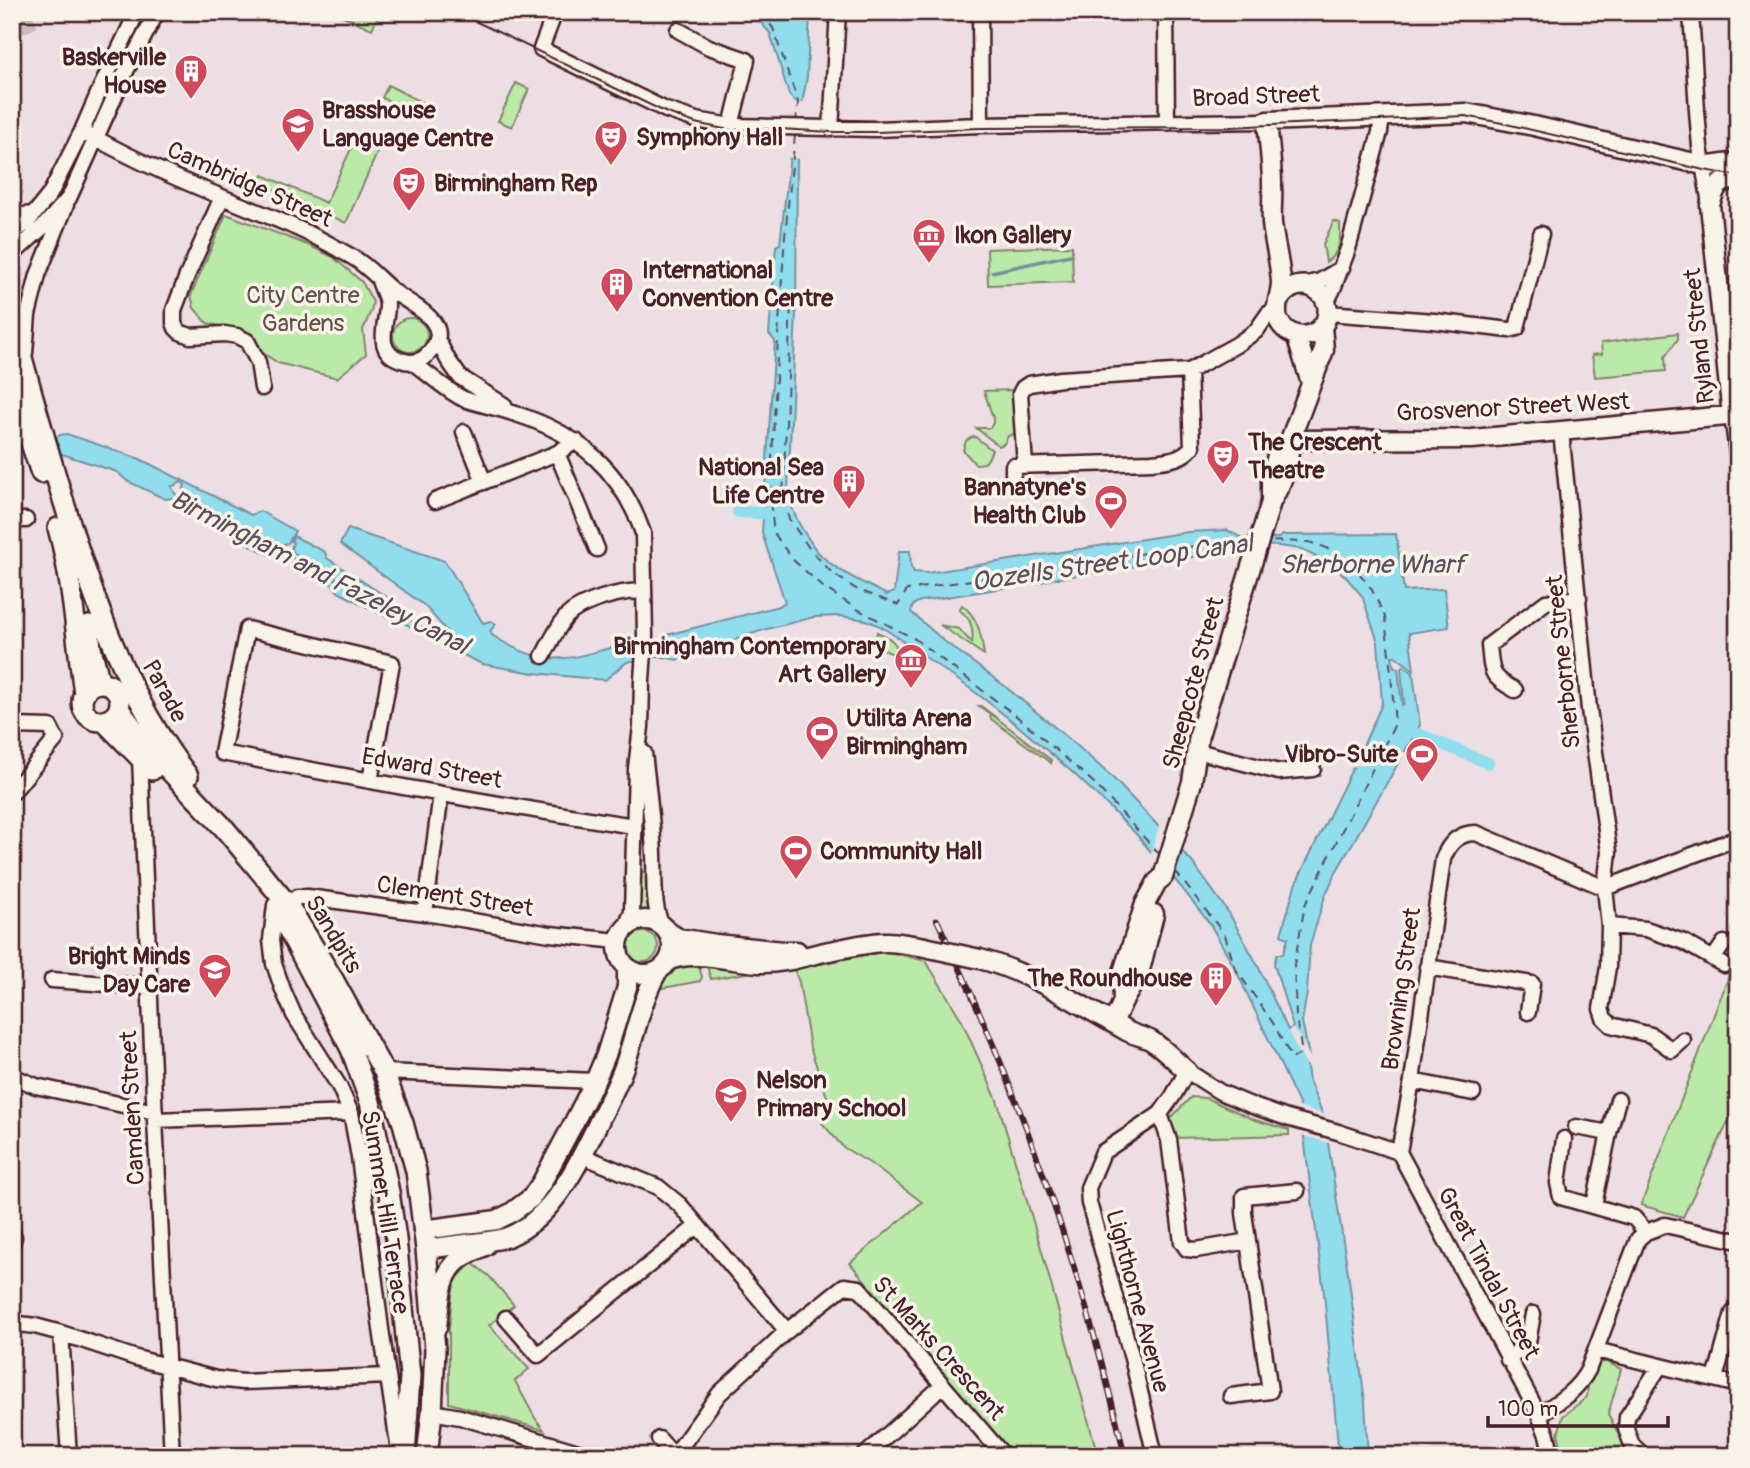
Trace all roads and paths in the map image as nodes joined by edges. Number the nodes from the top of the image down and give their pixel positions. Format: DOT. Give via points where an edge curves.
graph roads {
  1 [pos="137,12"];
  2 [pos="157,12"];
  3 [pos="555,12"];
  4 [pos="838,12"];
  5 [pos="980,12"];
  6 [pos="1166,16"];
  7 [pos="1691,19"];
  8 [pos="678,30"];
  9 [pos="1267,121"];
  10 [pos="1167,124"];
  11 [pos="1381,124"];
  12 [pos="981,125"];
  13 [pos="731,126"];
  14 [pos="831,130"];
  15 [pos="81,133"];
  16 [pos="97,139"];
  17 [pos="1719,165"];
  18 [pos="1738,180"];
  19 [pos="222,197"];
  20 [pos="69,198"];
  21 [pos="1710,205"];
  22 [pos="34,214"];
  23 [pos="12,216"];
  24 [pos="12,233"];
  25 [pos="1541,234"];
  26 [pos="12,255"];
  27 [pos="1278,257"];
  28 [pos="1342,268"];
  29 [pos="379,280"];
  30 [pos="1302,285"];
  31 [pos="1278,304"];
  32 [pos="418,308"];
  33 [pos="1325,314"];
  34 [pos="12,322"];
  35 [pos="384,326"];
  36 [pos="1256,331"];
  37 [pos="1291,333"];
  38 [pos="437,339"];
  39 [pos="412,362"];
  40 [pos="24,363"];
  41 [pos="1189,371"];
  42 [pos="1311,383"];
  43 [pos="12,387"];
  44 [pos="262,388"];
  45 [pos="517,414"];
  46 [pos="1735,415"];
  47 [pos="35,430"];
  48 [pos="1561,431"];
  49 [pos="464,432"];
  50 [pos="576,441"];
  51 [pos="1290,441"];
  52 [pos="557,453"];
  53 [pos="43,459"];
  54 [pos="1738,460"];
  55 [pos="484,482"];
  56 [pos="435,501"];
  57 [pos="597,549"];
  58 [pos="83,566"];
  59 [pos="644,592"];
  60 [pos="1578,598"];
  61 [pos="543,656"];
  62 [pos="92,688"];
  63 [pos="1515,690"];
  64 [pos="111,715"];
  65 [pos="12,726"];
  66 [pos="641,727"];
  67 [pos="1197,751"];
  68 [pos="140,758"];
  69 [pos="1313,769"];
  70 [pos="370,781"];
  71 [pos="12,793"];
  72 [pos="441,794"];
  73 [pos="634,826"];
  74 [pos="225,829"];
  75 [pos="1738,838"];
  76 [pos="1605,888"];
  77 [pos="282,905"];
  78 [pos="425,913"];
  79 [pos="1609,926"];
  80 [pos="664,928"];
  81 [pos="622,934"];
  82 [pos="1724,943"];
  83 [pos="830,951"];
  84 [pos="663,966"];
  85 [pos="627,967"];
  86 [pos="1427,967"];
  87 [pos="52,980"];
  88 [pos="150,987"];
  89 [pos="1528,1012"];
  90 [pos="1121,1028"];
  91 [pos="1677,1050"];
  92 [pos="1187,1071"];
  93 [pos="384,1072"];
  94 [pos="12,1076"];
  95 [pos="595,1081"];
  96 [pos="1412,1081"];
  97 [pos="1455,1090"];
  98 [pos="1473,1093"];
  99 [pos="1618,1100"];
  100 [pos="1453,1106"];
  101 [pos="351,1112"];
  102 [pos="1160,1114"];
  103 [pos="155,1116"];
  104 [pos="1576,1127"];
  105 [pos="1609,1133"];
  106 [pos="1564,1139"];
  107 [pos="1399,1152"];
  108 [pos="583,1156"];
  109 [pos="1297,1191"];
  110 [pos="1594,1205"];
  111 [pos="697,1226"];
  112 [pos="1646,1232"];
  113 [pos="12,1236"];
  114 [pos="413,1239"];
  115 [pos="497,1240"];
  116 [pos="1248,1241"];
  117 [pos="1738,1241"];
  118 [pos="12,1243"];
  119 [pos="1533,1314"];
  120 [pos="1738,1315"];
  121 [pos="506,1318"];
  122 [pos="12,1323"];
  123 [pos="787,1331"];
  124 [pos="61,1333"];
  125 [pos="435,1349"];
  126 [pos="1596,1350"];
  127 [pos="1508,1360"];
  128 [pos="167,1366"];
  129 [pos="1660,1366"];
  130 [pos="387,1376"];
  131 [pos="1715,1379"];
  132 [pos="943,1385"];
  133 [pos="1738,1385"];
  134 [pos="1231,1396"];
  135 [pos="432,1412"];
  136 [pos="1539,1415"];
  137 [pos="659,1439"];
  138 [pos="69,1456"];
  139 [pos="172,1456"];
  140 [pos="402,1456"];
  141 [pos="427,1456"];
  142 [pos="592,1456"];
  143 [pos="674,1456"];
  144 [pos="863,1456"];
  145 [pos="1004,1456"];
  146 [pos="1155,1456"];
  147 [pos="1552,1456"];
  148 [pos="1644,1456"];
  1 -- 15 [label="street"];
  2 -- 16 [label="street"];
  3 -- 13 [label="street" via="541,49 666,110"];
  4 -- 14 [label="street"];
  5 -- 12 [label="street"];
  6 -- 10 [label="street"];
  7 -- 17 [label="street" via="1697,111"];
  8 -- 13 [label="street" via="747,60"];
  9 -- 10 [label="street, Broad Street"];
  9 -- 11 [label="street, Broad Street"];
  9 -- 27 [label="street"];
  10 -- 12 [label="street, Broad Street"];
  11 -- 17 [label="street, Broad Street" via="1466,113"];
  11 -- 28 [label="street"];
  12 -- 14 [label="street, Broad Street"];
  13 -- 14 [label="street, Broad Street"];
  15 -- 16 [label="street, Cambridge Street"];
  15 -- 22 [label="street" via="50,194"];
  16 -- 19 [label="street, Cambridge Street"];
  16 -- 20 [label="street"];
  17 -- 18 [label="street, Broad Street"];
  17 -- 21 [label="street"];
  18 -- 21 [label="street" via="1717,186"];
  19 -- 29 [label="street, Cambridge Street" via="310,233 362,263"];
  19 -- 44 [label="street" via="174,310 174,323 190,336 225,334 247,341 258,362"];
  20 -- 26 [label="street"];
  20 -- 40 [label="street" via="38,275 28,315"];
  21 -- 46 [label="street, Ryland Street"];
  22 -- 23 [label="street"];
  22 -- 24 [label="street"];
  25 -- 33 [label="street" via="1517,328"];
  27 -- 30 [label="street"];
  27 -- 31 [label="street"];
  28 -- 30 [label="street"];
  28 -- 33 [label="street"];
  29 -- 32 [label="street, Cambridge Street"];
  29 -- 35 [label="street" via="387,303"];
  30 -- 31 [label="street" via="1289,288"];
  30 -- 33 [label="street" via="1321,293"];
  31 -- 36 [label="street"];
  31 -- 37 [label="street" via="1280,323"];
  32 -- 35 [label="street" via="393,313"];
  32 -- 38 [label="street" via="434,321"];
  33 -- 37 [label="street" via="1311,334"];
  33 -- 42 [label="street" via="1324,349"];
  34 -- 40 [label="main road"];
  35 -- 39 [label="street" via="387,349 398,359"];
  36 -- 37 [label="street"];
  36 -- 41 [label="street"];
  37 -- 42 [label="street" via="1300,345"];
  38 -- 39 [label="street" via="430,353"];
  38 -- 45 [label="street" via="460,377"];
  39 -- 45 [label="street" via="461,398"];
  40 -- 47 [label="main road"];
  41 -- 41 [label="street" via="1029,384 1020,394 1013,468 1180,457 1192,447"];
  42 -- 51 [label="street"];
  43 -- 47 [label="main road"];
  45 -- 50 [label="street"];
  46 -- 48 [label="street, Grosvenor Street West"];
  46 -- 54 [label="street, Ryland Street"];
  47 -- 53 [label="main road"];
  48 -- 51 [label="street, Grosvenor Street West" via="1472,439"];
  48 -- 60 [label="street, Sherborne Street"];
  49 -- 55 [label="street"];
  50 -- 52 [label="street"];
  50 -- 59 [label="street" via="607,468 637,518 643,533"];
  51 -- 67 [label="street, Sheepcote Street" via="1277,456 1271,502"];
  52 -- 55 [label="street"];
  52 -- 57 [label="street"];
  53 -- 58 [label="main road, Parade"];
  53 -- 62 [label="main road"];
  55 -- 56 [label="street"];
  58 -- 62 [label="main road, Parade"];
  58 -- 74 [label="main road, Parade" via="147,715"];
  59 -- 61 [label="street" via="614,595 568,615"];
  59 -- 66 [label="street"];
  60 -- 63 [label="street" via="1546,602 1489,645 1493,674"];
  60 -- 76 [label="street, Sherborne Street" via="1609,852"];
  62 -- 64 [label="main road" via="107,684 117,692"];
  62 -- 64 [label="main road" via="82,704 85,712 94,720"];
  64 -- 68 [label="main road, Sandpits"];
  64 -- 74 [label="main road, Sandpits"];
  65 -- 71 [label="street" via="50,727 56,739"];
  66 -- 73 [label="street"];
  66 -- 80 [label="street" via="656,906"];
  67 -- 69 [label="street" via="1279,772"];
  67 -- 90 [label="street, Sheepcote Street" via="1192,782 1173,823 1159,875 1141,965 1123,1001"];
  68 -- 77 [label="main road, Sandpits"];
  68 -- 88 [label="street, Camden Street"];
  70 -- 70 [label="street, Edward Street" via="392,663 247,629 222,753"];
  70 -- 72 [label="street, Edward Street"];
  72 -- 73 [label="street, Edward Street"];
  72 -- 78 [label="street"];
  73 -- 81 [label="street" via="632,912"];
  74 -- 77 [label="main road, Sandpits"];
  75 -- 76 [label="street"];
  76 -- 79 [label="street, Sherborne Street"];
  76 -- 86 [label="street, Browning Street" via="1476,833 1466,833 1449,845 1443,859"];
  77 -- 78 [label="street, Clement Street" via="308,897"];
  77 -- 93 [label="main road, Sandpits" via="334,981"];
  77 -- 101 [label="street, Summer Hill Terrace" via="271,940 274,964 294,1015"];
  77 -- 114 [label="main road, Sandpits" via="351,1049 370,1102 389,1192"];
  78 -- 81 [label="street, Clement Street" via="550,934"];
  79 -- 82 [label="street" via="1646,929 1684,942 1718,962"];
  79 -- 91 [label="street, Sherborne Street" via="1604,1018 1611,1025 1651,1035"];
  80 -- 81 [label="street" via="640,920"];
  80 -- 83 [label="street" via="678,938 716,944"];
  80 -- 84 [label="street" via="672,946"];
  81 -- 85 [label="street" via="618,952"];
  83 -- 84 [label="street" via="790,962 677,957"];
  83 -- 90 [label="street, bridge" via="889,942 996,964"];
  84 -- 85 [label="street" via="649,973"];
  84 -- 108 [label="street" via="651,982 621,1076"];
  85 -- 95 [label="street" via="627,988"];
  86 -- 89 [label="street" via="1532,984"];
  86 -- 96 [label="street, Browning Street"];
  87 -- 88 [label="street"];
  88 -- 103 [label="street, Camden Street"];
  90 -- 92 [label="street" via="1148,1039"];
  92 -- 102 [label="street, Lighthorne Avenue"];
  92 -- 107 [label="street" via="1252,1106"];
  93 -- 95 [label="street"];
  93 -- 114 [label="main road, Sandpits" via="413,1159"];
  94 -- 103 [label="street"];
  95 -- 114 [label="street" via="542,1182 525,1204 497,1220"];
  96 -- 97 [label="street"];
  96 -- 107 [label="street, Browning Street"];
  97 -- 98 [label="street"];
  97 -- 100 [label="street"];
  99 -- 105 [label="street"];
  101 -- 103 [label="street"];
  101 -- 130 [label="street, Summer Hill Terrace"];
  102 -- 116 [label="street" via="1169,1140 1182,1242 1187,1249 1196,1250"];
  102 -- 146 [label="street, Lighthorne Avenue" via="1103,1152 1088,1188"];
  103 -- 128 [label="street, Camden Street"];
  104 -- 105 [label="street"];
  105 -- 110 [label="street"];
  106 -- 110 [label="street" via="1558,1183 1561,1197"];
  107 -- 127 [label="street, Great Tindal Street"];
  108 -- 111 [label="street" via="657,1187"];
  108 -- 115 [label="street" via="536,1220"];
  109 -- 116 [label="street" via="1244,1196"];
  110 -- 112 [label="street" via="1634,1218"];
  111 -- 121 [label="street" via="538,1355"];
  111 -- 123 [label="street"];
  112 -- 117 [label="street" via="1665,1225"];
  112 -- 126 [label="street" via="1638,1239"];
  113 -- 118 [label="street"];
  114 -- 115 [label="street"];
  114 -- 125 [label="main road"];
  114 -- 140 [label="main road" via="416,1320"];
  115 -- 125 [label="street" via="460,1259 450,1270 443,1284"];
  116 -- 134 [label="street" via="1270,1391"];
  119 -- 127 [label="street" via="1528,1342"];
  120 -- 131 [label="street" via="1733,1313"];
  122 -- 124 [label="street"];
  123 -- 132 [label="street, St Marks Crescent" via="844,1286 859,1288"];
  123 -- 143 [label="street, St Marks Crescent" via="719,1394"];
  124 -- 128 [label="street"];
  124 -- 138 [label="street"];
  125 -- 135 [label="main road"];
  126 -- 129 [label="street"];
  126 -- 136 [label="street" via="1581,1382"];
  127 -- 136 [label="street, Great Tindal Street"];
  128 -- 130 [label="street" via="241,1382"];
  128 -- 139 [label="street, Camden Street"];
  129 -- 131 [label="street"];
  129 -- 148 [label="street" via="1627,1417 1632,1445"];
  130 -- 140 [label="street, Summer Hill Terrace"];
  131 -- 133 [label="street"];
  132 -- 144 [label="street"];
  132 -- 145 [label="street, St Marks Crescent"];
  135 -- 141 [label="main road"];
  135 -- 142 [label="street"];
  136 -- 147 [label="street, Great Tindal Street"];
  137 -- 143 [label="street"];
}
